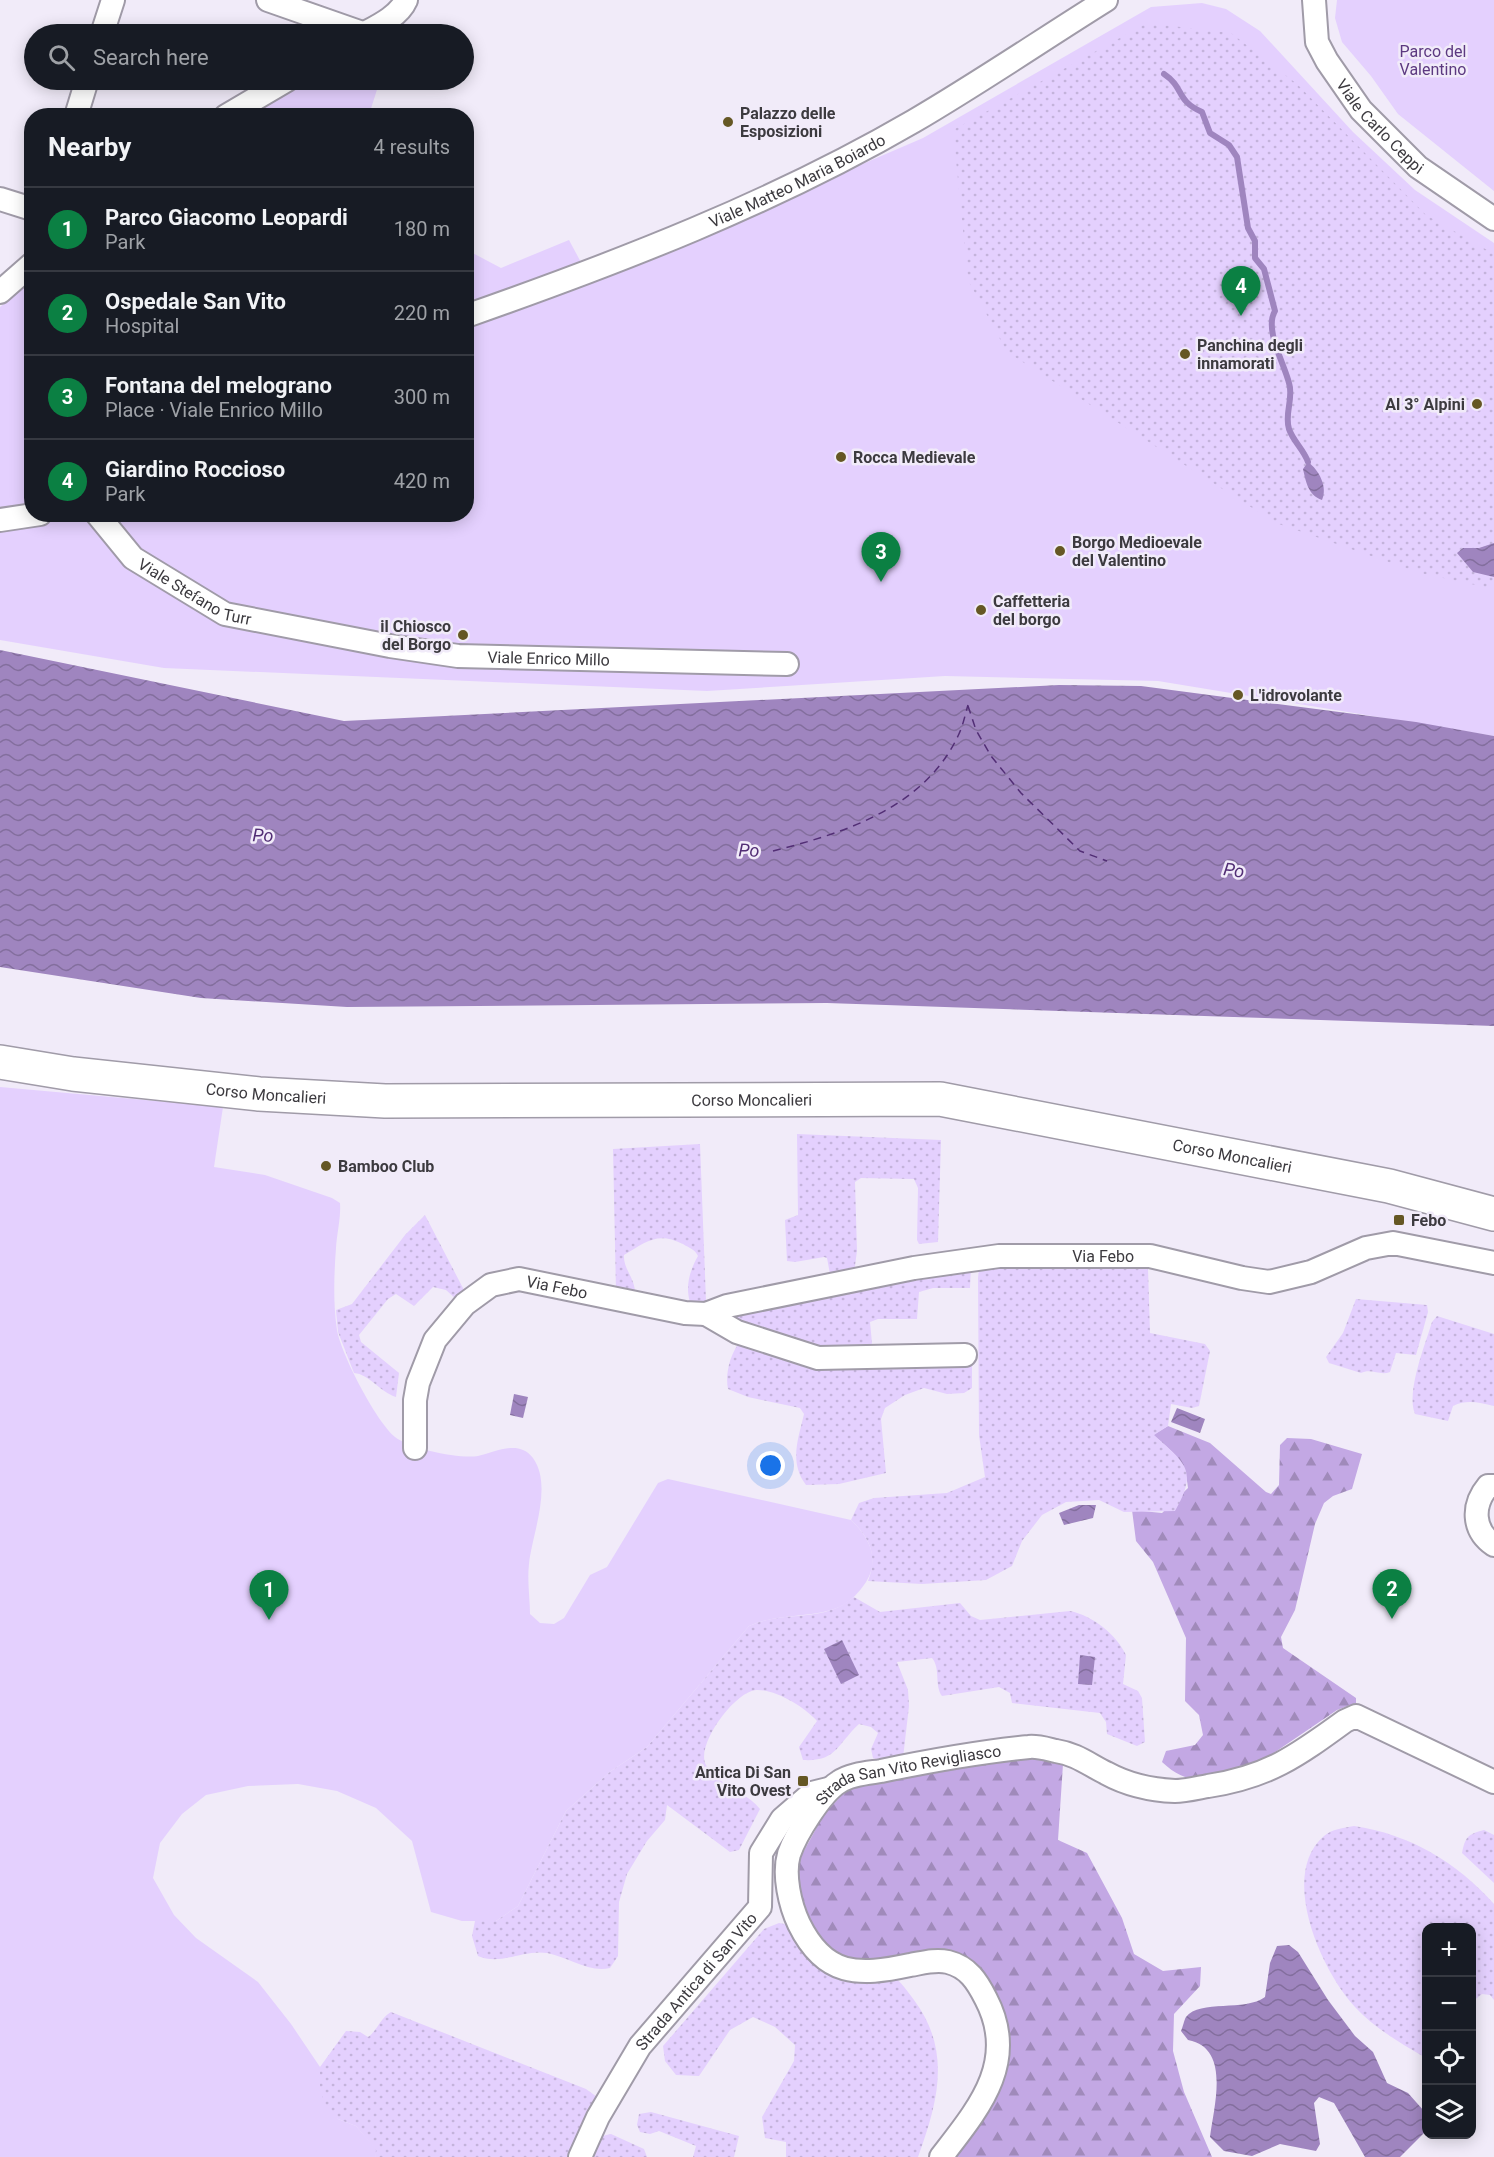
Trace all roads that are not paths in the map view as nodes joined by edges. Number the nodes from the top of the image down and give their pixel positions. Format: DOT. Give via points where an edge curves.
graph roads {
  1 [pos="112,0"];
  2 [pos="268,0"];
  3 [pos="1106,0"];
  4 [pos="1314,0"];
  5 [pos="405,3"];
  6 [pos="105,24"];
  7 [pos="336,24"];
  8 [pos="377,24"];
  9 [pos="84,90"];
  10 [pos="270,90"];
  11 [pos="78,108"];
  12 [pos="240,108"];
  13 [pos="0,199"];
  14 [pos="24,207"];
  15 [pos="1494,219"];
  16 [pos="24,271"];
  17 [pos="0,292"];
  18 [pos="474,313"];
  19 [pos="24,516"];
  20 [pos="0,520"];
  21 [pos="104,522"];
  22 [pos="312,631"];
  23 [pos="787,664"];
  24 [pos="0,1062"];
  25 [pos="1494,1214"];
  26 [pos="1494,1263"];
  27 [pos="706,1314"];
  28 [pos="965,1355"];
  29 [pos="415,1448"];
  30 [pos="1494,1486"];
  31 [pos="1494,1545"];
  32 [pos="1494,1782"];
  33 [pos="828,1790"];
  34 [pos="580,2157"];
  35 [pos="941,2157"];
  1 -- 6 [label="street"];
  2 -- 7 [label="street"];
  3 -- 18 [label="street, Viale Matteo Maria Boiardo" via="914,121 802,180 625,260"];
  4 -- 15 [label="street, Viale Carlo Ceppi" via="1317,42 1361,110 1418,167"];
  5 -- 8 [label="street"];
  9 -- 11 [label="street"];
  10 -- 12 [label="street"];
  13 -- 14 [label="street"];
  16 -- 17 [label="street"];
  19 -- 20 [label="street"];
  21 -- 22 [label="street, Viale Stefano Turr" via="133,558 225,614"];
  22 -- 23 [label="street, Viale Enrico Millo" via="472,657"];
  24 -- 25 [label="main road, Corso Moncalieri" via="259,1094 385,1101 940,1099 1389,1186"];
  26 -- 27 [label="street, Via Febo" via="1394,1243 1366,1248 1311,1272 1269,1282 1150,1256 999,1256 914,1268 727,1306"];
  27 -- 28 [label="street, Via Febo" via="737,1332 818,1358"];
  27 -- 29 [label="street, Via Febo" via="653,1308 519,1279 491,1285 465,1304 435,1340 418,1383"];
  30 -- 31 [label="street" via="1488,1486 1478,1498 1476,1518 1483,1537"];
  32 -- 33 [label="street, Strada San Vito Revigliasco" via="1356,1716 1272,1770 1248,1779 1176,1791 1130,1784 1080,1757 1032,1746 857,1776 841,1780"];
  33 -- 34 [label="street, Strada Antica di San Vito" via="812,1793 782,1819 761,1853 760,1907 640,2046 598,2116"];
  33 -- 35 [label="street, Strada San Vito Revigliasco" via="789,1856 794,1913 814,1949 832,1965 850,1971 890,1969 929,1961 957,1965 978,1983 991,2008 998,2054 994,2075 971,2118"];
}
